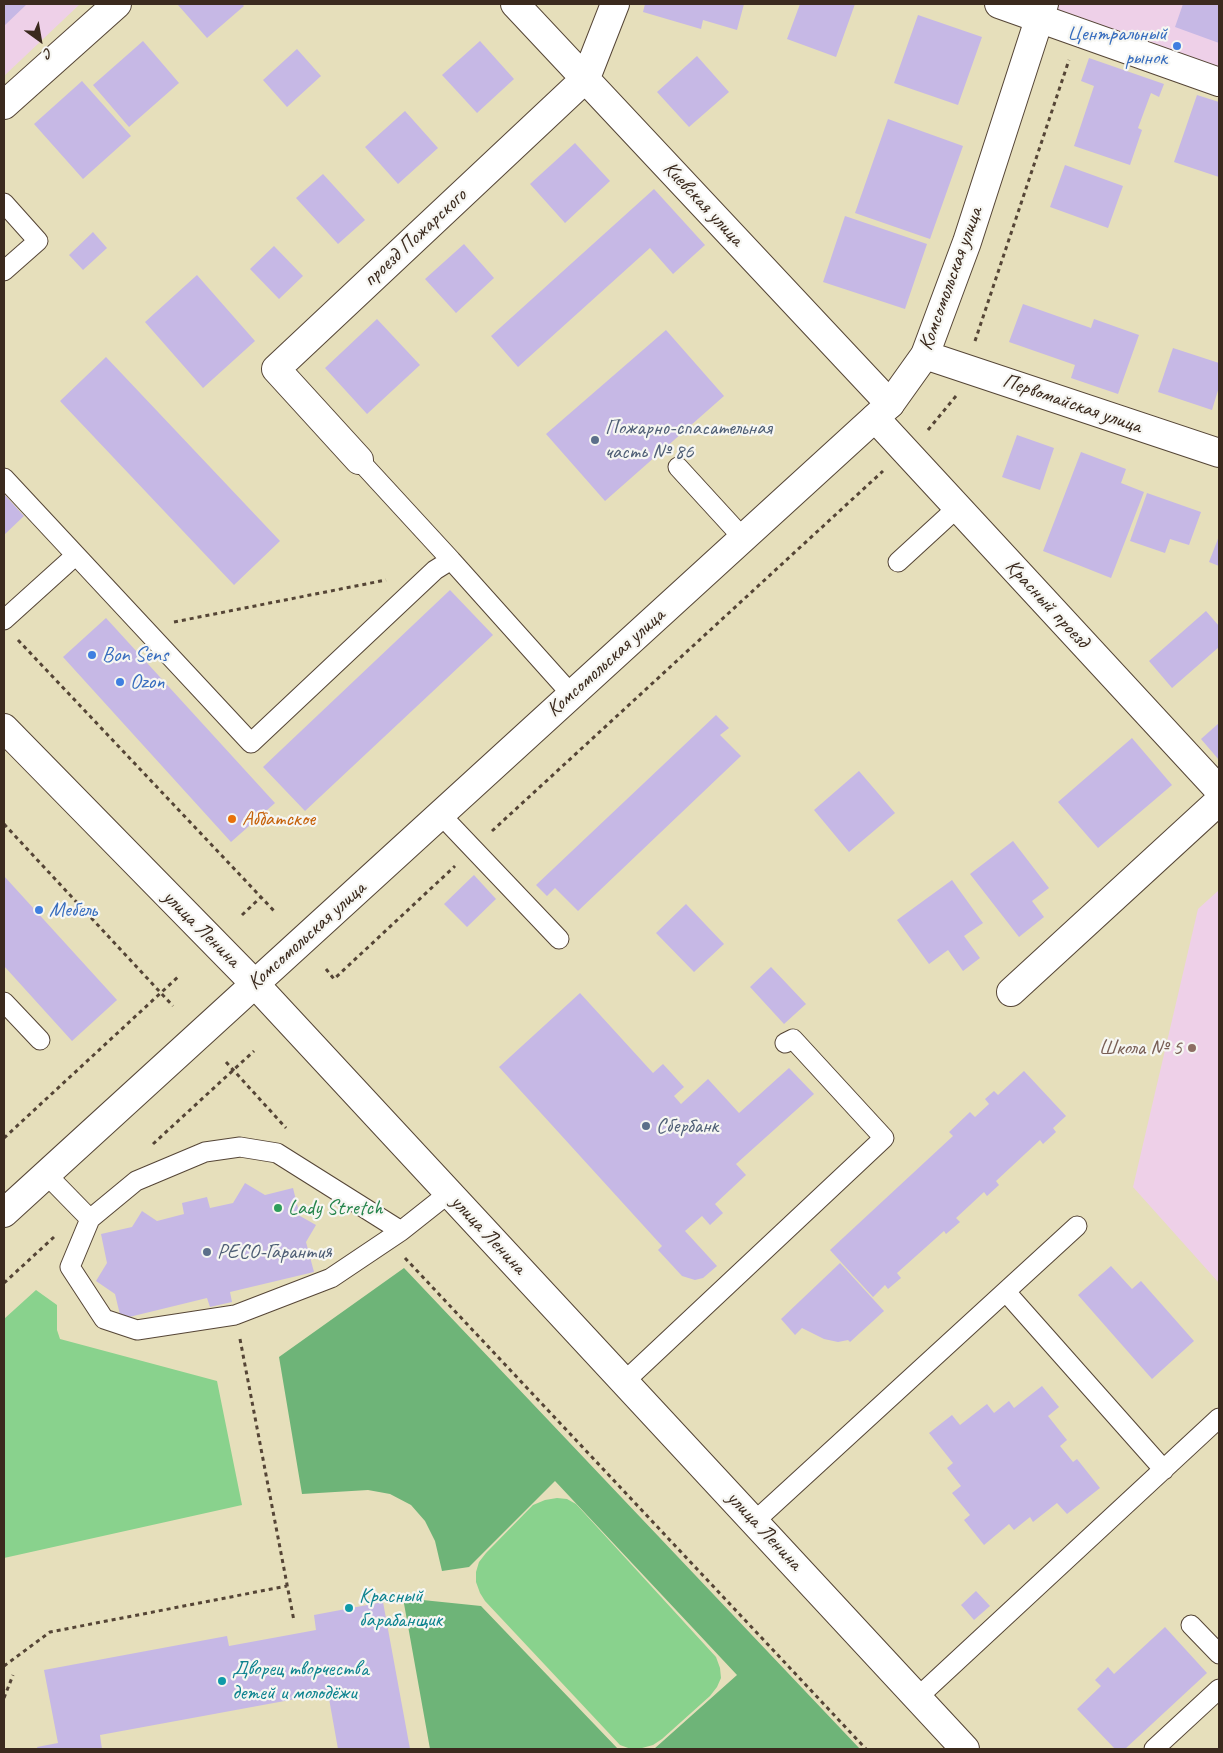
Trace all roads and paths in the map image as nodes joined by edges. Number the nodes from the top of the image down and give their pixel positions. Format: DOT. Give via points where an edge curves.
graph roads {
  1 [pos="117,4"];
  2 [pos="515,4"];
  3 [pos="615,4"];
  4 [pos="999,4"];
  5 [pos="1042,11"];
  6 [pos="586,78"];
  7 [pos="1219,82"];
  8 [pos="4,106"];
  9 [pos="4,203"];
  10 [pos="4,271"];
  11 [pos="925,355"];
  12 [pos="883,411"];
  13 [pos="1219,453"];
  14 [pos="359,460"];
  15 [pos="678,467"];
  16 [pos="4,478"];
  17 [pos="958,507"];
  18 [pos="743,538"];
  19 [pos="76,555"];
  20 [pos="451,560"];
  21 [pos="898,562"];
  22 [pos="387,580"];
  23 [pos="4,620"];
  24 [pos="144,628"];
  25 [pos="17,639"];
  26 [pos="572,695"];
  27 [pos="4,728"];
  28 [pos="1219,790"];
  29 [pos="1219,802"];
  30 [pos="441,815"];
  31 [pos="4,824"];
  32 [pos="261,897"];
  33 [pos="276,913"];
  34 [pos="242,914"];
  35 [pos="559,939"];
  36 [pos="179,976"];
  37 [pos="254,983"];
  38 [pos="1011,992"];
  39 [pos="161,993"];
  40 [pos="4,1002"];
  41 [pos="173,1006"];
  42 [pos="40,1040"];
  43 [pos="785,1043"];
  44 [pos="226,1062"];
  45 [pos="292,1135"];
  46 [pos="4,1138"];
  47 [pos="46,1174"];
  48 [pos="449,1193"];
  49 [pos="5,1211"];
  50 [pos="90,1219"];
  51 [pos="1077,1226"];
  52 [pos="395,1236"];
  53 [pos="1006,1292"];
  54 [pos="235,1315"];
  55 [pos="625,1382"];
  56 [pos="1219,1418"];
  57 [pos="1164,1470"];
  58 [pos="755,1522"];
  59 [pos="287,1586"];
  60 [pos="294,1621"];
  61 [pos="1191,1625"];
  62 [pos="1219,1654"];
  63 [pos="4,1666"];
  64 [pos="13,1675"];
  65 [pos="1219,1689"];
  66 [pos="918,1697"];
  67 [pos="4,1698"];
  68 [pos="866,1749"];
  69 [pos="965,1749"];
  70 [pos="1154,1749"];
  1 -- 8 [label="main road"];
  2 -- 6 [label="main road, Киевская улица"];
  3 -- 6 [label="main road, проезд Пожарского"];
  4 -- 5 [label="main road"];
  5 -- 7 [label="main road"];
  5 -- 11 [label="main road, Комсомольская улица" via="967,242"];
  6 -- 12 [label="main road, Киевская улица"];
  6 -- 14 [label="main road, проезд Пожарского" via="276,369"];
  9 -- 10 [label="lane" via="38,241"];
  11 -- 12 [label="main road, Комсомольская улица"];
  11 -- 13 [label="main road, Первомайская улица"];
  12 -- 17 [label="main road, Красный проезд"];
  12 -- 18 [label="main road, Комсомольская улица"];
  14 -- 20 [label="lane"];
  15 -- 18 [label="lane"];
  16 -- 19 [label="lane"];
  17 -- 21 [label="lane"];
  17 -- 28 [label="main road, Красный проезд"];
  18 -- 26 [label="main road, Комсомольская улица"];
  19 -- 23 [label="lane"];
  19 -- 24 [label="lane"];
  20 -- 24 [label="lane" via="435,570 251,742"];
  20 -- 26 [label="lane"];
  22 -- 24 [label="path"];
  25 -- 32 [label="path"];
  26 -- 30 [label="main road, Комсомольская улица"];
  27 -- 37 [label="main road, улица Ленина"];
  29 -- 38 [label="main road"];
  30 -- 35 [label="lane"];
  30 -- 37 [label="main road, Комсомольская улица"];
  31 -- 39 [label="path"];
  32 -- 33 [label="path"];
  32 -- 34 [label="path"];
  36 -- 39 [label="path"];
  37 -- 47 [label="main road, Комсомольская улица"];
  37 -- 48 [label="main road, улица Ленина"];
  39 -- 41 [label="path"];
  39 -- 46 [label="path"];
  40 -- 42 [label="lane"];
  43 -- 55 [label="lane" via="793,1039 884,1138"];
  44 -- 45 [label="path"];
  47 -- 49 [label="main road, Комсомольская улица"];
  47 -- 50 [label="lane"];
  48 -- 52 [label="lane"];
  48 -- 55 [label="main road, улица Ленина"];
  50 -- 52 [label="lane" via="136,1182 205,1152 240,1147 277,1153"];
  50 -- 54 [label="lane" via="70,1267 104,1319 136,1330"];
  51 -- 53 [label="lane"];
  52 -- 54 [label="lane" via="331,1278"];
  52 -- 68 [label="path"];
  53 -- 57 [label="lane"];
  53 -- 58 [label="lane"];
  54 -- 59 [label="path"];
  55 -- 58 [label="main road, улица Ленина"];
  56 -- 57 [label="lane"];
  57 -- 66 [label="lane"];
  58 -- 66 [label="main road, улица Ленина"];
  59 -- 60 [label="path"];
  59 -- 63 [label="path" via="50,1632"];
  61 -- 62 [label="lane"];
  64 -- 67 [label="path"];
  65 -- 70 [label="lane"];
  66 -- 69 [label="main road, улица Ленина"];
}
